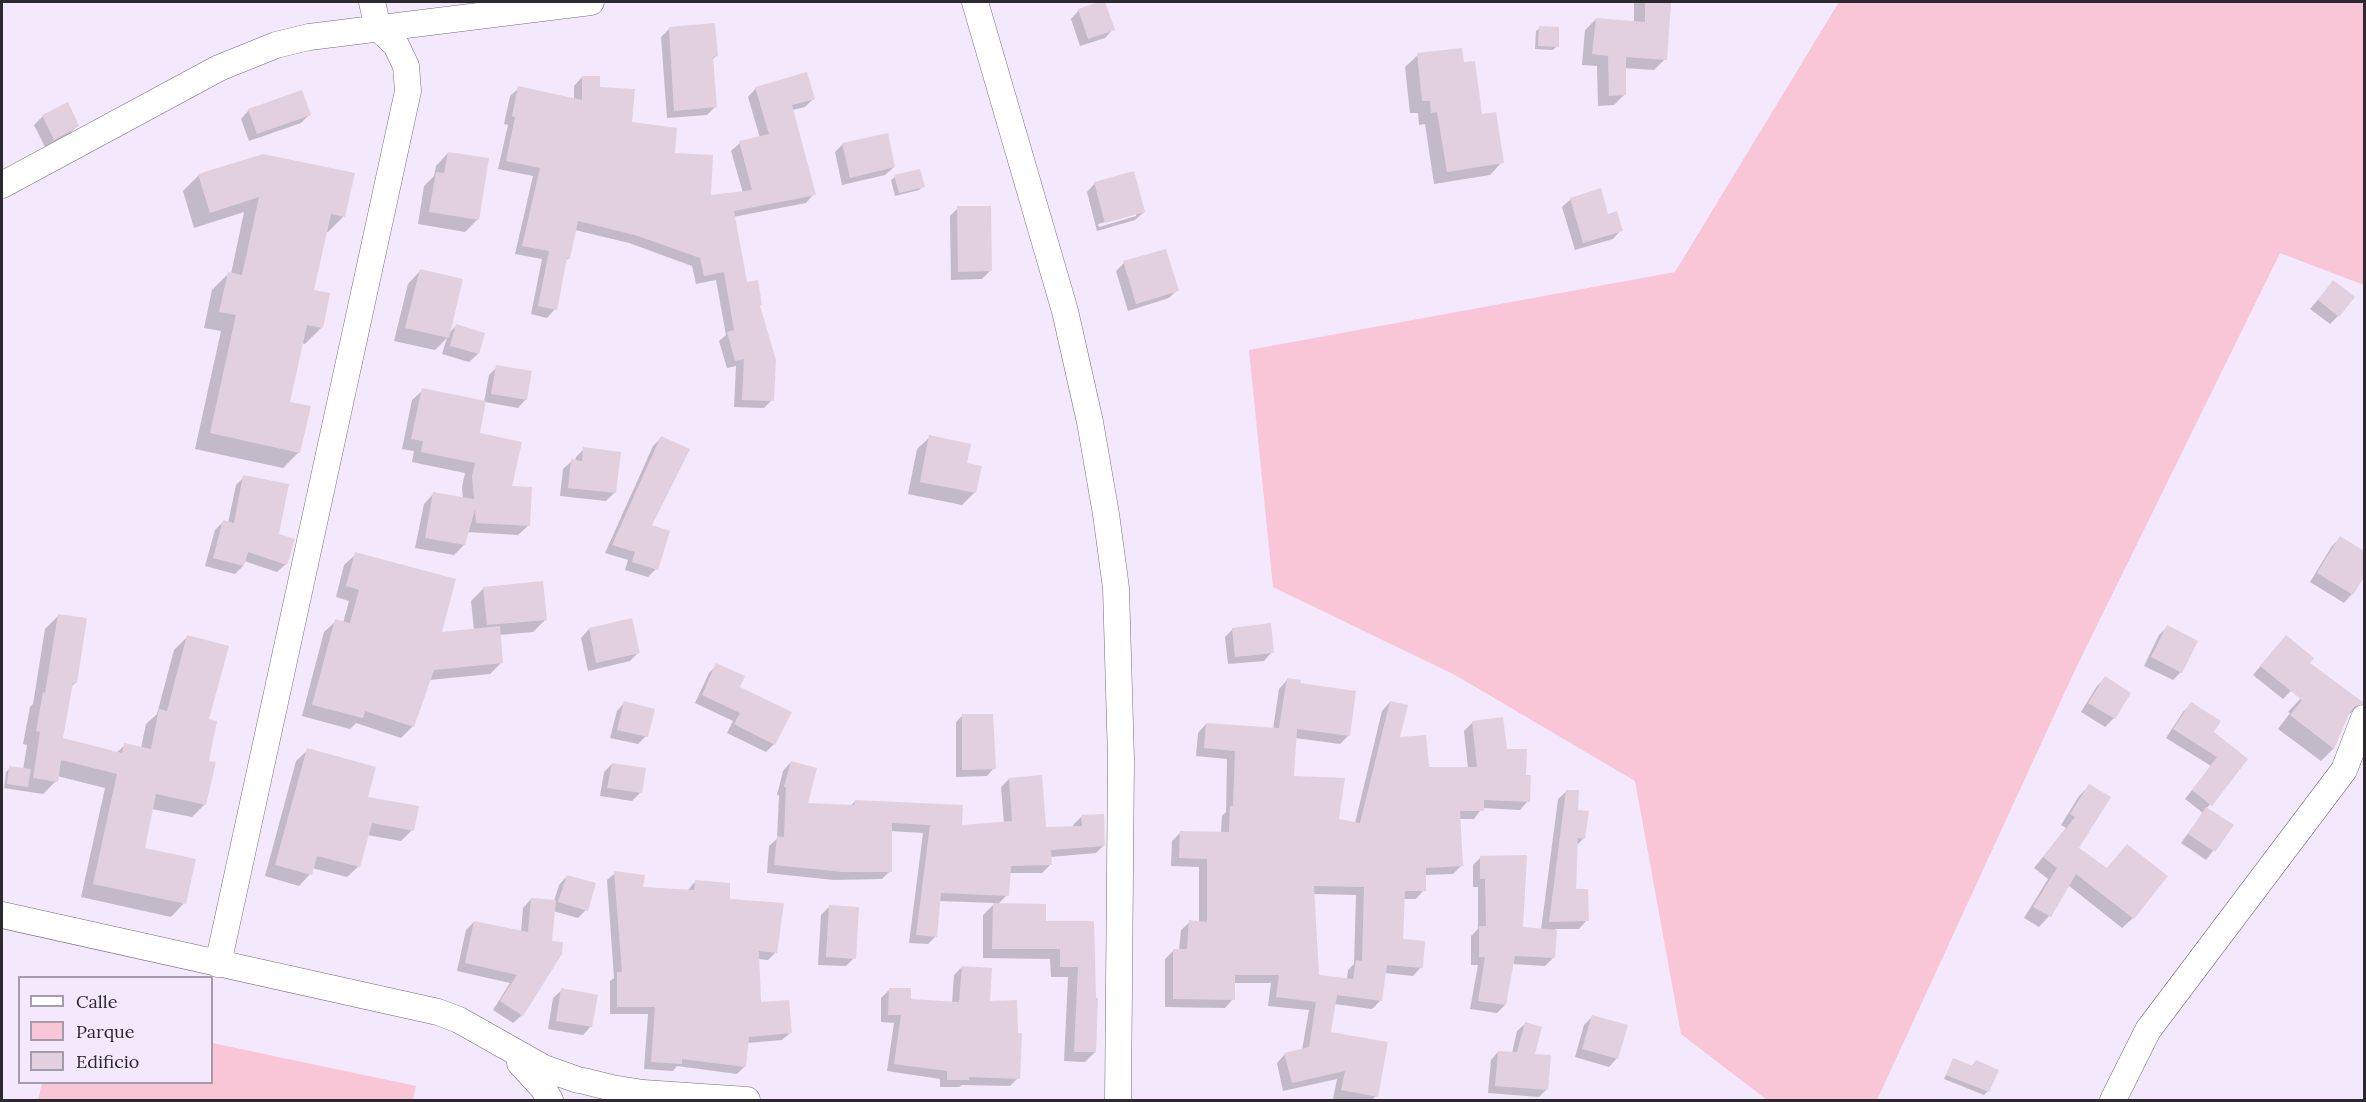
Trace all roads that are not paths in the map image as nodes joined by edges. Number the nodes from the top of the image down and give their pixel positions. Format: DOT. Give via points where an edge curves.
graph roads {
  1 [pos="372,2"];
  2 [pos="591,2"];
  3 [pos="975,2"];
  4 [pos="378,28"];
  5 [pos="2,185"];
  6 [pos="2364,718"];
  7 [pos="2,915"];
  8 [pos="218,963"];
  9 [pos="503,1046"];
  10 [pos="581,1080"];
  11 [pos="666,1095"];
  12 [pos="552,1101"];
  13 [pos="600,1101"];
  14 [pos="636,1101"];
  15 [pos="747,1101"];
  16 [pos="1118,1101"];
  17 [pos="2113,1101"];
  1 -- 4 [label="street"];
  2 -- 4 [label="street"];
  3 -- 16 [label="street" via="1065,311 1108,524 1116,588 1121,759"];
  4 -- 5 [label="street" via="309,37 249,54"];
  4 -- 8 [label="street" via="396,45 406,66 408,91"];
  6 -- 17 [label="street" via="2344,770 2148,1030"];
  7 -- 8 [label="street"];
  8 -- 9 [label="street" via="438,1012"];
  9 -- 10 [label="street" via="544,1068"];
  9 -- 12 [label="street"];
  10 -- 11 [label="street"];
  10 -- 12 [label="street" via="558,1088"];
  10 -- 13 [label="street" via="594,1087"];
  11 -- 14 [label="street"];
  11 -- 15 [label="street"];
}
